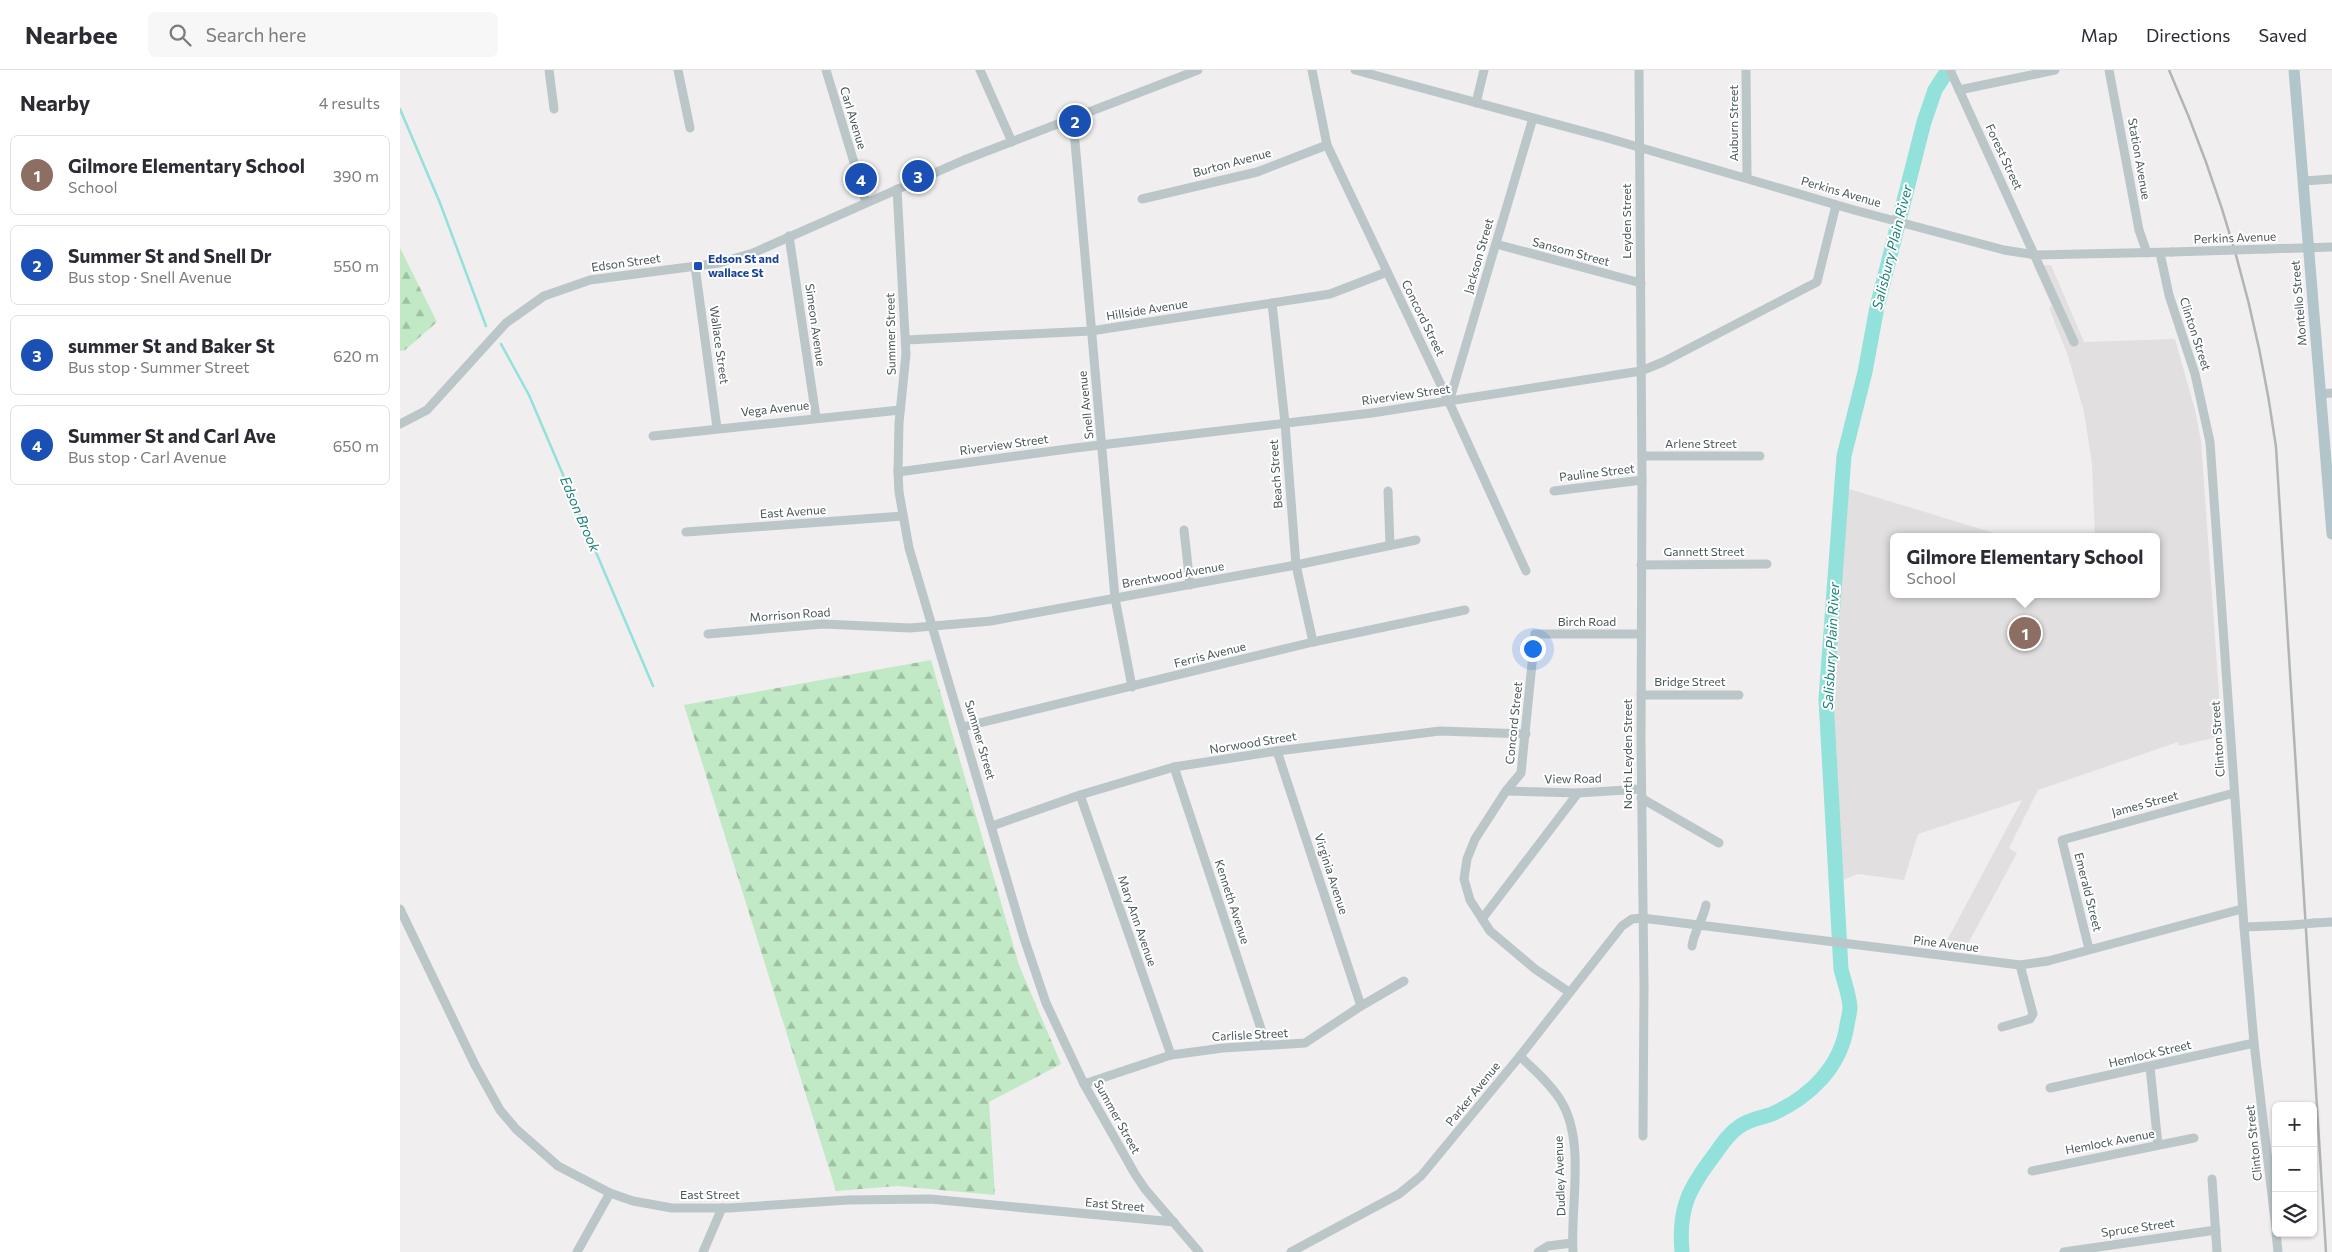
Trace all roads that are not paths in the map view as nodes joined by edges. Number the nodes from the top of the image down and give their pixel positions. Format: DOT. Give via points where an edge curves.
graph roads {
  1 [pos="548,70"];
  2 [pos="678,70"];
  3 [pos="826,70"];
  4 [pos="980,70"];
  5 [pos="1198,70"];
  6 [pos="1312,70"];
  7 [pos="1355,70"];
  8 [pos="1484,70"];
  9 [pos="1639,70"];
  10 [pos="1746,70"];
  11 [pos="1950,70"];
  12 [pos="2055,70"];
  13 [pos="2109,70"];
  14 [pos="2294,70"];
  15 [pos="1959,90"];
  16 [pos="1476,103"];
  17 [pos="554,109"];
  18 [pos="1533,118"];
  19 [pos="1073,119"];
  20 [pos="690,128"];
  21 [pos="1012,142"];
  22 [pos="1327,145"];
  23 [pos="1639,147"];
  24 [pos="1747,177"];
  25 [pos="2332,179"];
  26 [pos="2304,181"];
  27 [pos="897,189"];
  28 [pos="1142,199"];
  29 [pos="866,202"];
  30 [pos="1836,204"];
  31 [pos="789,236"];
  32 [pos="1496,244"];
  33 [pos="2332,247"];
  34 [pos="2308,248"];
  35 [pos="2147,252"];
  36 [pos="2160,252"];
  37 [pos="2036,255"];
  38 [pos="695,266"];
  39 [pos="1387,272"];
  40 [pos="1640,283"];
  41 [pos="1272,303"];
  42 [pos="1091,331"];
  43 [pos="906,340"];
  44 [pos="2074,342"];
  45 [pos="1641,371"];
  46 [pos="2326,393"];
  47 [pos="1449,402"];
  48 [pos="900,410"];
  49 [pos="816,418"];
  50 [pos="1285,423"];
  51 [pos="400,424"];
  52 [pos="717,428"];
  53 [pos="653,436"];
  54 [pos="1102,445"];
  55 [pos="1642,456"];
  56 [pos="1760,456"];
  57 [pos="2329,466"];
  58 [pos="898,472"];
  59 [pos="1642,480"];
  60 [pos="1388,491"];
  61 [pos="1554,491"];
  62 [pos="903,516"];
  63 [pos="1184,530"];
  64 [pos="686,532"];
  65 [pos="2332,534"];
  66 [pos="1416,540"];
  67 [pos="1390,545"];
  68 [pos="1767,564"];
  69 [pos="1296,565"];
  70 [pos="1641,565"];
  71 [pos="1526,571"];
  72 [pos="1190,585"];
  73 [pos="1115,598"];
  74 [pos="1465,610"];
  75 [pos="932,627"];
  76 [pos="708,634"];
  77 [pos="1534,634"];
  78 [pos="1640,634"];
  79 [pos="1313,642"];
  80 [pos="1132,687"];
  81 [pos="1640,694"];
  82 [pos="1739,695"];
  83 [pos="963,727"];
  84 [pos="1526,734"];
  85 [pos="1277,751"];
  86 [pos="1174,767"];
  87 [pos="1506,791"];
  88 [pos="1578,793"];
  89 [pos="2234,793"];
  90 [pos="1641,794"];
  91 [pos="1080,795"];
  92 [pos="992,826"];
  93 [pos="2062,840"];
  94 [pos="1719,843"];
  95 [pos="1706,905"];
  96 [pos="2242,909"];
  97 [pos="400,910"];
  98 [pos="1642,918"];
  99 [pos="1482,919"];
  100 [pos="2332,922"];
  101 [pos="1699,926"];
  102 [pos="2244,927"];
  103 [pos="1692,946"];
  104 [pos="2089,949"];
  105 [pos="2020,965"];
  106 [pos="1404,981"];
  107 [pos="1569,992"];
  108 [pos="1361,1006"];
  109 [pos="2002,1027"];
  110 [pos="2254,1043"];
  111 [pos="1266,1044"];
  112 [pos="1170,1055"];
  113 [pos="1520,1056"];
  114 [pos="2150,1067"];
  115 [pos="1084,1084"];
  116 [pos="2050,1088"];
  117 [pos="1643,1136"];
  118 [pos="2194,1138"];
  119 [pos="2158,1145"];
  120 [pos="2032,1171"];
  121 [pos="2212,1179"];
  122 [pos="610,1193"];
  123 [pos="2272,1195"];
  124 [pos="722,1208"];
  125 [pos="1174,1222"];
  126 [pos="2216,1230"];
  127 [pos="2276,1237"];
  128 [pos="1572,1248"];
  129 [pos="2087,1250"];
  130 [pos="577,1252"];
  131 [pos="703,1252"];
  132 [pos="1199,1252"];
  133 [pos="1291,1252"];
  134 [pos="1538,1252"];
  135 [pos="2064,1252"];
  136 [pos="2218,1252"];
  137 [pos="2278,1252"];
  1 -- 17 [label="street"];
  2 -- 20 [label="street"];
  3 -- 29 [label="street, Carl Avenue"];
  4 -- 21 [label="street"];
  5 -- 19 [label="street"];
  6 -- 22 [label="street, Concord Street"];
  7 -- 16 [label="street, Perkins Avenue"];
  8 -- 16 [label="street"];
  9 -- 23 [label="street, Leyden Street"];
  10 -- 24 [label="street, Auburn Street"];
  11 -- 15 [label="street, Forest Street"];
  12 -- 15 [label="street"];
  13 -- 35 [label="street, Station Avenue" via="2139,230"];
  14 -- 26 [label="main road, Montello Street"];
  15 -- 37 [label="street, Forest Street"];
  16 -- 18 [label="street, Perkins Avenue"];
  18 -- 23 [label="street, Perkins Avenue"];
  18 -- 32 [label="street, Jackson Street"];
  19 -- 21 [label="street"];
  19 -- 42 [label="street, Snell Avenue"];
  21 -- 27 [label="street"];
  22 -- 28 [label="street, Burton Avenue" via="1257,172"];
  22 -- 39 [label="street, Concord Street"];
  23 -- 24 [label="street, Perkins Avenue"];
  23 -- 40 [label="street, Leyden Street"];
  24 -- 30 [label="street, Perkins Avenue"];
  25 -- 26 [label="street"];
  26 -- 34 [label="main road, Montello Street"];
  27 -- 29 [label="street"];
  27 -- 43 [label="street, Summer Street"];
  29 -- 31 [label="street, Edson Street"];
  30 -- 37 [label="street, Perkins Avenue" via="2004,250"];
  30 -- 45 [label="street, Riverview Street" via="1817,282"];
  31 -- 38 [label="street, Edson Street" via="753,253"];
  31 -- 49 [label="street, Simeon Avenue"];
  32 -- 40 [label="street, Sansom Street"];
  32 -- 47 [label="street, Jackson Street"];
  33 -- 34 [label="street, Perkins Avenue"];
  34 -- 36 [label="street, Perkins Avenue, bridge"];
  34 -- 46 [label="main road, Montello Street"];
  35 -- 36 [label="street, Perkins Avenue"];
  35 -- 37 [label="street, Perkins Avenue"];
  36 -- 89 [label="street, Clinton Street" via="2169,295 2195,374 2210,442"];
  37 -- 44 [label="street, Forest Street"];
  38 -- 51 [label="street, Edson Street" via="590,280 544,296 506,323 427,410"];
  38 -- 52 [label="street, Wallace Street"];
  39 -- 41 [label="street, Hillside Avenue" via="1330,294"];
  39 -- 47 [label="street, Concord Street"];
  40 -- 45 [label="street, Leyden Street"];
  41 -- 42 [label="street, Hillside Avenue"];
  41 -- 50 [label="street, Beach Street"];
  42 -- 43 [label="street, Hillside Avenue"];
  42 -- 54 [label="street, Snell Avenue"];
  43 -- 48 [label="street, Summer Street"];
  45 -- 47 [label="street, Riverview Street"];
  45 -- 55 [label="street, North Leyden Street"];
  46 -- 57 [label="main road, Montello Street"];
  47 -- 50 [label="street, Riverview Street"];
  47 -- 71 [label="street, Concord Street"];
  48 -- 49 [label="street, Vega Avenue"];
  48 -- 58 [label="street, Summer Street"];
  49 -- 52 [label="street, Vega Avenue"];
  50 -- 54 [label="street, Riverview Street"];
  50 -- 69 [label="street, Beach Street"];
  52 -- 53 [label="street, Vega Avenue"];
  54 -- 58 [label="street, Riverview Street"];
  54 -- 73 [label="street, Snell Avenue"];
  55 -- 56 [label="street, Arlene Street"];
  55 -- 59 [label="street, North Leyden Street"];
  57 -- 65 [label="main road, Montello Street"];
  58 -- 62 [label="street, Summer Street"];
  59 -- 61 [label="street, Pauline Street"];
  59 -- 70 [label="street, North Leyden Street"];
  60 -- 67 [label="street"];
  62 -- 64 [label="street, East Avenue"];
  62 -- 75 [label="street, Summer Street" via="907,542"];
  63 -- 72 [label="street"];
  66 -- 67 [label="street, Brentwood Avenue"];
  67 -- 69 [label="street, Brentwood Avenue"];
  68 -- 70 [label="street, Gannett Street"];
  69 -- 72 [label="street, Brentwood Avenue"];
  69 -- 79 [label="street, Beach Street"];
  70 -- 78 [label="street, North Leyden Street"];
  72 -- 73 [label="street, Brentwood Avenue"];
  73 -- 75 [label="street, Brentwood Avenue" via="1020,616"];
  73 -- 80 [label="street, Snell Avenue"];
  74 -- 79 [label="street, Ferris Avenue"];
  75 -- 76 [label="street, Morrison Road" via="823,624"];
  75 -- 83 [label="street, Summer Street"];
  77 -- 78 [label="street, Birch Road"];
  77 -- 84 [label="street, Concord Street"];
  78 -- 81 [label="street, North Leyden Street"];
  79 -- 80 [label="street, Ferris Avenue"];
  80 -- 83 [label="street, Ferris Avenue"];
  81 -- 82 [label="street, Bridge Street"];
  81 -- 90 [label="street, North Leyden Street"];
  83 -- 92 [label="street, Summer Street"];
  84 -- 85 [label="street, Norwood Street" via="1440,731"];
  84 -- 87 [label="street, Concord Street" via="1521,773"];
  85 -- 86 [label="street, Norwood Street"];
  85 -- 108 [label="street, Virginia Avenue"];
  86 -- 91 [label="street, Norwood Street"];
  86 -- 111 [label="street, Kenneth Avenue"];
  87 -- 88 [label="street, View Road"];
  87 -- 99 [label="street, Concord Street" via="1475,839 1465,865 1467,893"];
  88 -- 90 [label="street, View Road"];
  88 -- 99 [label="street"];
  89 -- 93 [label="street, James Street"];
  89 -- 96 [label="street, Clinton Street"];
  90 -- 94 [label="street"];
  90 -- 98 [label="street, North Leyden Street"];
  91 -- 92 [label="street, Norwood Street"];
  91 -- 112 [label="street, Mary Ann Avenue"];
  92 -- 115 [label="street, Summer Street" via="1040,988"];
  93 -- 104 [label="street, Emerald Street"];
  95 -- 101 [label="street"];
  96 -- 102 [label="street, Clinton Street"];
  96 -- 104 [label="street, Pine Avenue"];
  97 -- 122 [label="street, East Street" via="500,1110 523,1136 558,1166"];
  98 -- 101 [label="street, Pine Avenue"];
  98 -- 107 [label="street, Parker Avenue" via="1632,919 1622,926"];
  98 -- 117 [label="street, North Leyden Street"];
  99 -- 107 [label="street, Concord Street" via="1495,936 1525,962"];
  100 -- 102 [label="street, bridge"];
  101 -- 103 [label="street" via="1694,931"];
  101 -- 105 [label="street, Pine Avenue"];
  102 -- 110 [label="street, Clinton Street"];
  104 -- 105 [label="street, Pine Avenue"];
  105 -- 109 [label="street" via="2033,1014 2030,1019"];
  106 -- 108 [label="street, Carlisle Street"];
  107 -- 113 [label="street, Parker Avenue"];
  108 -- 111 [label="street, Carlisle Street" via="1305,1043"];
  110 -- 114 [label="street, Hemlock Street"];
  110 -- 123 [label="street, Clinton Street"];
  111 -- 112 [label="street, Carlisle Street"];
  112 -- 115 [label="street, Carlisle Street"];
  113 -- 128 [label="street, Dudley Avenue" via="1557,1095 1569,1123 1574,1175"];
  113 -- 133 [label="street, Parker Avenue" via="1415,1182 1399,1194"];
  114 -- 116 [label="street, Hemlock Street"];
  114 -- 119 [label="street"];
  115 -- 125 [label="street, Summer Street" via="1135,1174"];
  118 -- 119 [label="street, Hemlock Avenue"];
  119 -- 120 [label="street, Hemlock Avenue"];
  121 -- 126 [label="street"];
  122 -- 124 [label="street, East Street" via="672,1208"];
  122 -- 130 [label="street"];
  124 -- 125 [label="street, East Street" via="930,1198"];
  124 -- 131 [label="street"];
  125 -- 132 [label="street, Summer Street"];
  126 -- 129 [label="street, Spruce Street"];
  126 -- 136 [label="street"];
  127 -- 137 [label="street"];
  128 -- 134 [label="street" via="1548,1246"];
  129 -- 135 [label="street, Spruce Street"];
}
